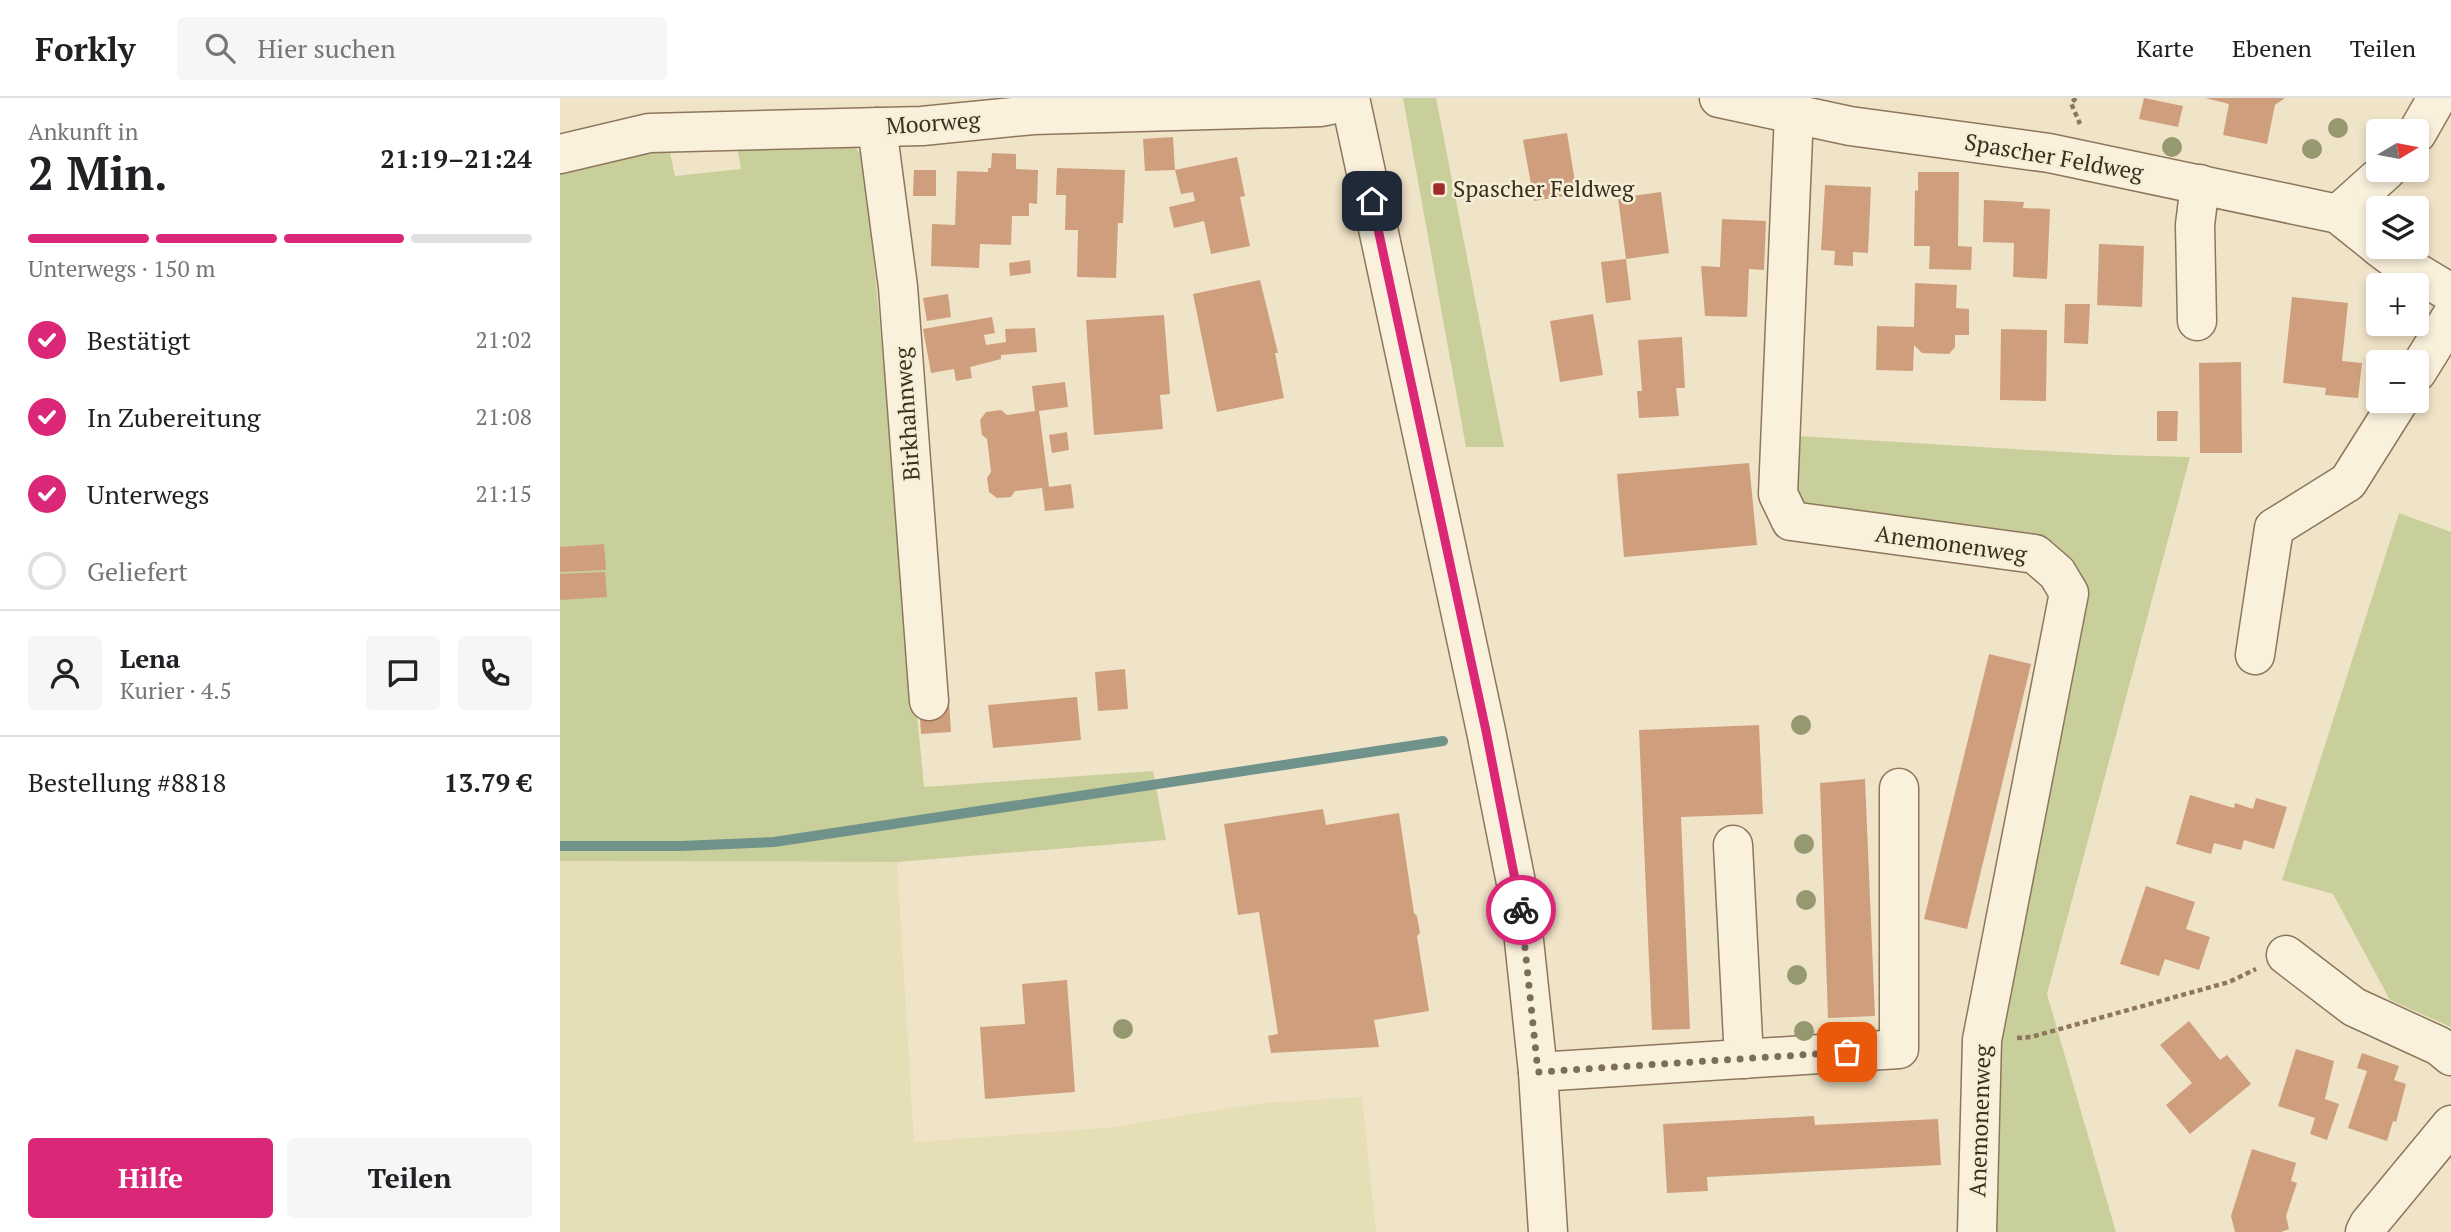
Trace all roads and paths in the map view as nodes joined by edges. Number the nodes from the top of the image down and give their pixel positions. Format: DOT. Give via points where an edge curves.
graph roads {
  1 [pos="1719,98"];
  2 [pos="2066,98"];
  3 [pos="2437,98"];
  4 [pos="1350,99"];
  5 [pos="2071,103"];
  6 [pos="1851,112"];
  7 [pos="1794,113"];
  8 [pos="2425,119"];
  9 [pos="877,127"];
  10 [pos="560,154"];
  11 [pos="2373,182"];
  12 [pos="2200,184"];
  13 [pos="2338,214"];
  14 [pos="2366,236"];
  15 [pos="2395,259"];
  16 [pos="2451,293"];
  17 [pos="2451,317"];
  18 [pos="2197,321"];
  19 [pos="2429,353"];
  20 [pos="2391,413"];
  21 [pos="2255,655"];
  22 [pos="929,701"];
  23 [pos="1899,788"];
  24 [pos="1733,845"];
  25 [pos="2286,956"];
  26 [pos="2229,982"];
  27 [pos="2031,1037"];
  28 [pos="2451,1056"];
  29 [pos="1744,1059"];
  30 [pos="1538,1072"];
  31 [pos="2451,1125"];
  32 [pos="1548,1232"];
  33 [pos="1976,1232"];
  34 [pos="2365,1232"];
  1 -- 7 [label="street, Spascher Feldweg"];
  2 -- 5 [label="path"];
  3 -- 8 [label="street"];
  4 -- 9 [label="street, Moorweg" via="1321,107 1033,115"];
  4 -- 30 [label="street" via="1520,903"];
  6 -- 7 [label="street, Spascher Feldweg"];
  6 -- 12 [label="street, Spascher Feldweg"];
  7 -- 33 [label="street, Anemonenweg" via="1778,494 1791,521 2035,554 2057,572 2069,593 1982,1040"];
  9 -- 10 [label="street, Moorweg" via="649,133"];
  9 -- 22 [label="street, Birkhahnweg" via="898,287"];
  11 -- 13 [label="street"];
  12 -- 13 [label="street, Spascher Feldweg"];
  12 -- 18 [label="street" via="2195,225"];
  13 -- 14 [label="street, Spascher Feldweg"];
  15 -- 16 [label="street, Spascher Feldweg"];
  17 -- 19 [label="street"];
  20 -- 21 [label="street" via="2348,482 2274,528"];
  23 -- 29 [label="street" via="1899,1049"];
  24 -- 29 [label="street"];
  25 -- 28 [label="street" via="2354,1007 2439,1046"];
  26 -- 27 [label="path"];
  29 -- 30 [label="street"];
  30 -- 32 [label="street"];
  31 -- 34 [label="street"];
}
